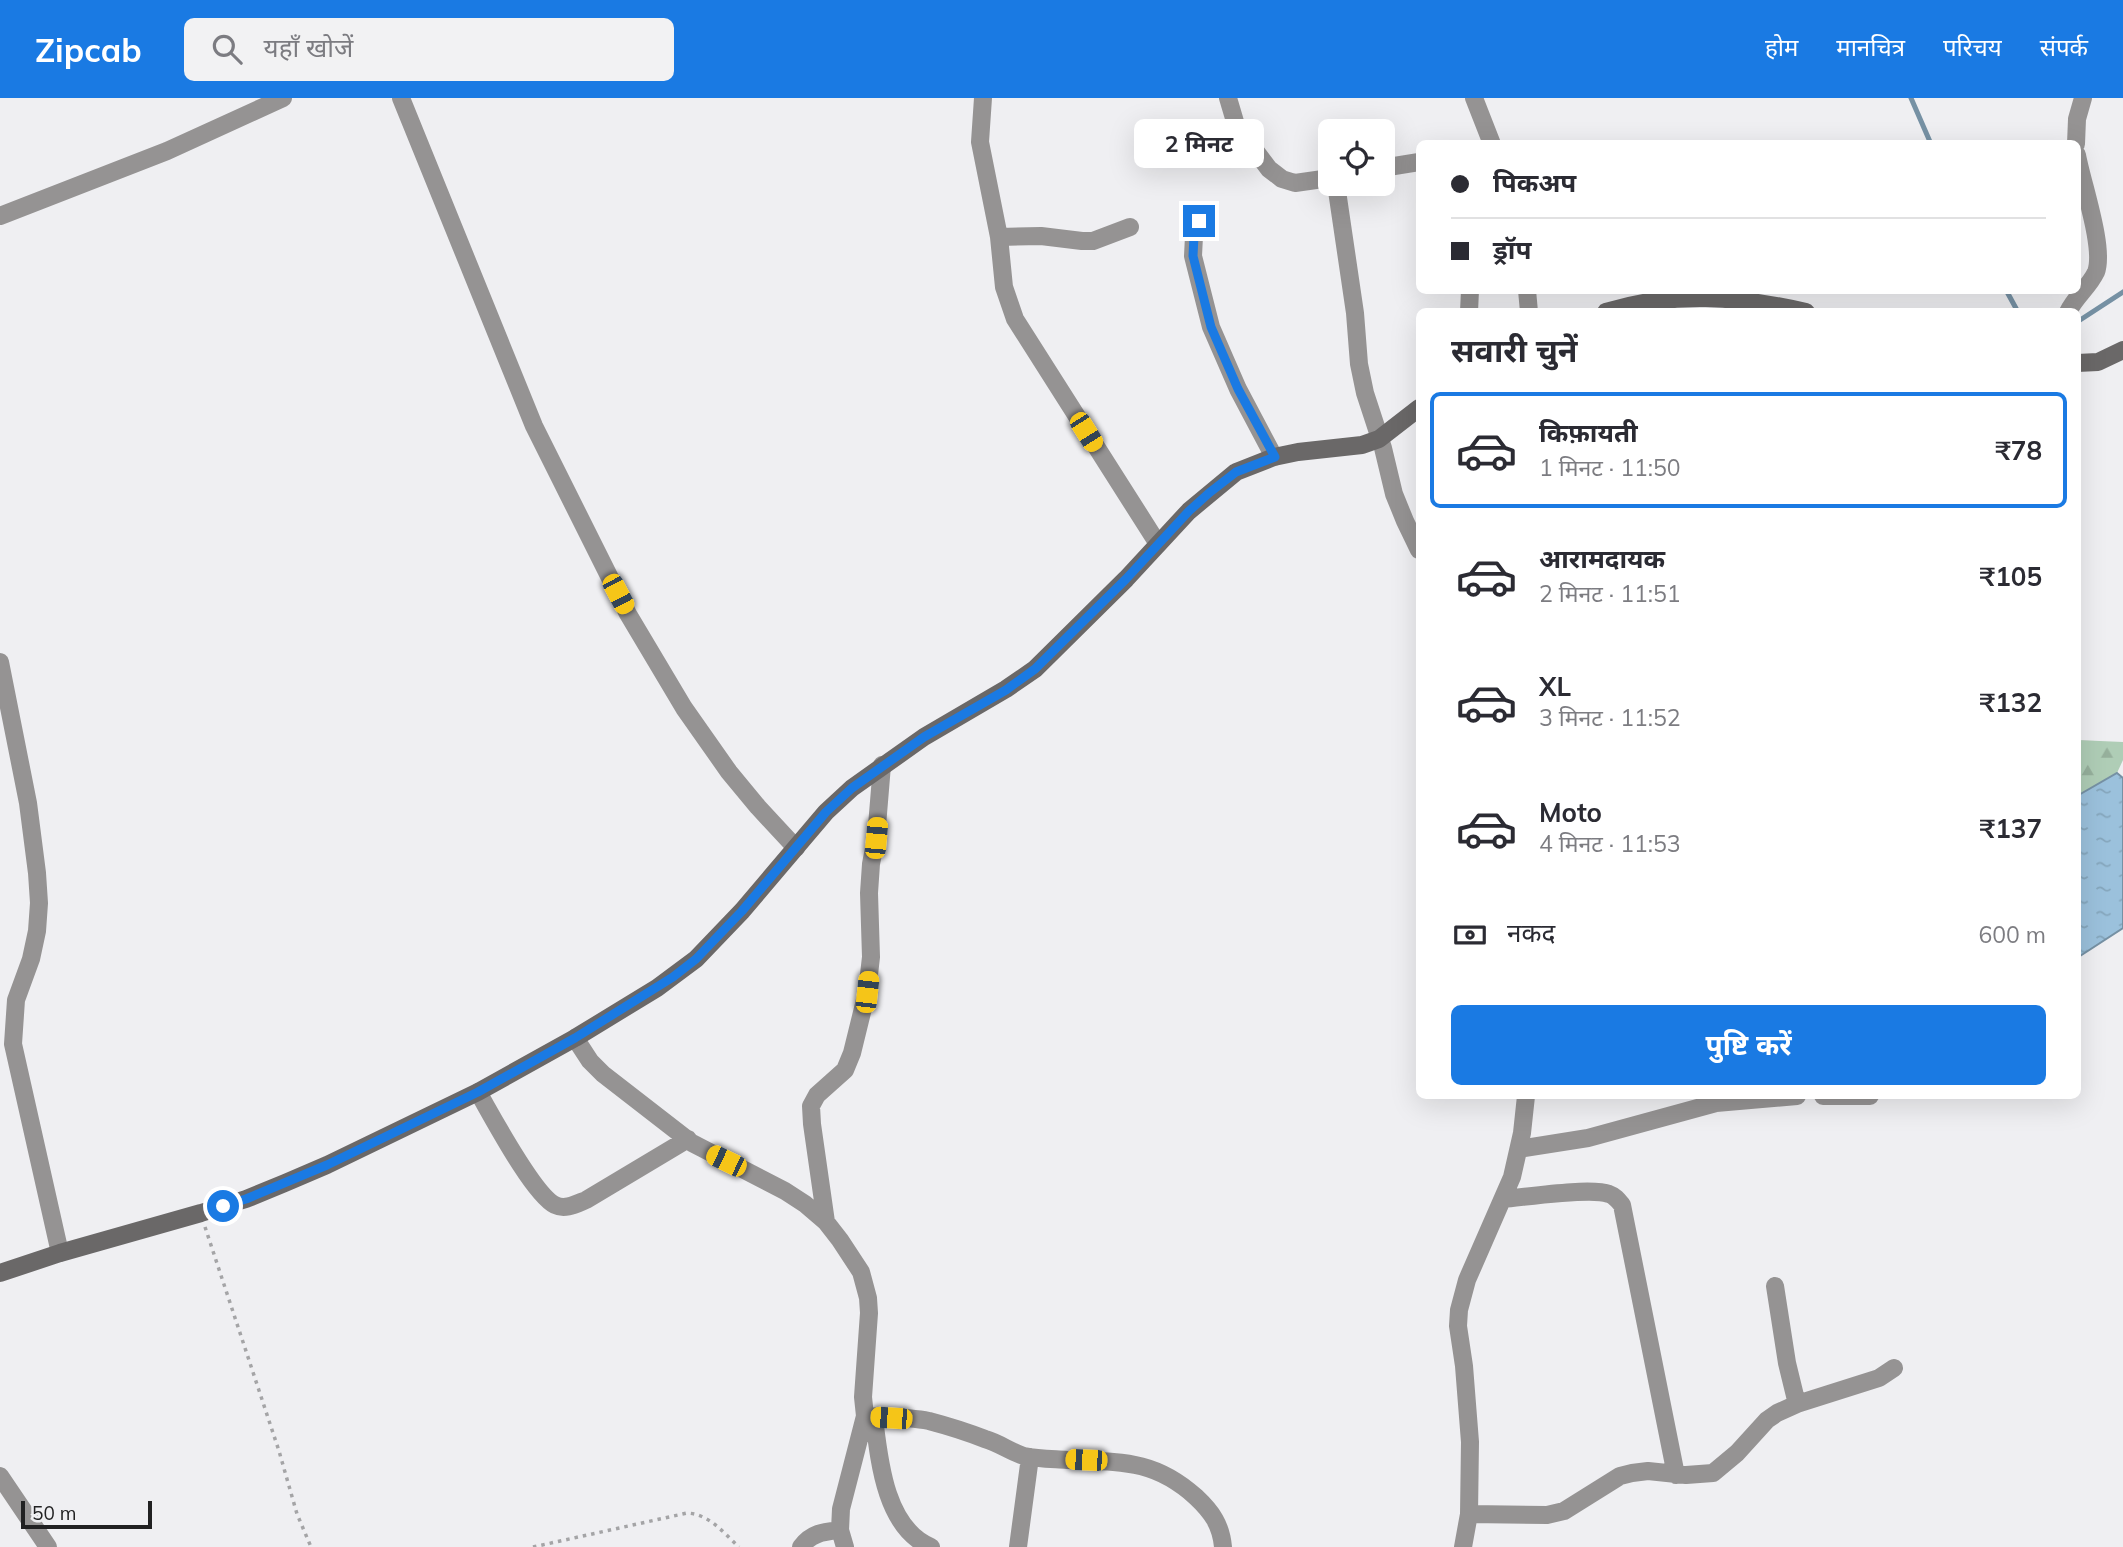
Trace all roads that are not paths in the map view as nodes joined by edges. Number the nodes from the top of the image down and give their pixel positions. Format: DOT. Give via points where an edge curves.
graph roads {
  1 [pos="283,98"];
  2 [pos="401,98"];
  3 [pos="983,98"];
  4 [pos="1228,98"];
  5 [pos="1474,98"];
  6 [pos="2083,98"];
  7 [pos="1490,140"];
  8 [pos="2076,140"];
  9 [pos="1416,162"];
  10 [pos="1395,166"];
  11 [pos="2081,172"];
  12 [pos="1318,180"];
  13 [pos="1338,196"];
  14 [pos="0,216"];
  15 [pos="1199,221"];
  16 [pos="1130,227"];
  17 [pos="999,237"];
  18 [pos="1618,308"];
  19 [pos="1788,308"];
  20 [pos="2071,308"];
  21 [pos="2123,350"];
  22 [pos="2081,359"];
  23 [pos="1416,410"];
  24 [pos="1379,439"];
  25 [pos="1275,457"];
  26 [pos="1158,544"];
  27 [pos="1416,544"];
  28 [pos="0,662"];
  29 [pos="882,765"];
  30 [pos="796,848"];
  31 [pos="575,1038"];
  32 [pos="478,1092"];
  33 [pos="1526,1099"];
  34 [pos="1737,1099"];
  35 [pos="688,1139"];
  36 [pos="1519,1149"];
  37 [pos="1503,1199"];
  38 [pos="826,1222"];
  39 [pos="60,1253"];
  40 [pos="0,1273"];
  41 [pos="1775,1286"];
  42 [pos="1894,1368"];
  43 [pos="1797,1404"];
  44 [pos="870,1416"];
  45 [pos="1030,1457"];
  46 [pos="1676,1475"];
  47 [pos="0,1476"];
  48 [pos="1469,1514"];
  49 [pos="843,1539"];
  50 [pos="48,1547"];
  51 [pos="801,1547"];
  52 [pos="931,1547"];
  53 [pos="1018,1547"];
  54 [pos="1223,1547"];
  55 [pos="1463,1547"];
  1 -- 14 [label="street" via="167,151"];
  2 -- 30 [label="street" via="534,426 622,603 684,708 729,772"];
  3 -- 17 [label="street" via="980,142"];
  4 -- 12 [label="street" via="1236,125 1269,169 1295,183"];
  5 -- 7 [label="street"];
  6 -- 8 [label="street"];
  9 -- 10 [label="street"];
  11 -- 20 [label="street" via="2098,257 2092,280"];
  13 -- 24 [label="street" via="1359,364"];
  15 -- 25 [label="street" via="1193,256 1211,327"];
  16 -- 17 [label="street" via="1082,242 1041,236"];
  17 -- 26 [label="street" via="1004,287 1015,319"];
  18 -- 19 [label="street" via="1673,298 1718,298"];
  21 -- 22 [label="street" via="2098,362"];
  23 -- 24 [label="street"];
  24 -- 25 [label="street"];
  24 -- 27 [label="street" via="1396,501"];
  25 -- 26 [label="street" via="1236,472"];
  26 -- 29 [label="street" via="1035,669"];
  28 -- 39 [label="street" via="28,803 39,903 31,959 16,1000 13,1044"];
  29 -- 30 [label="street" via="826,812"];
  29 -- 38 [label="street" via="869,893 867,992 845,1070 811,1106"];
  30 -- 31 [label="street" via="696,959"];
  31 -- 32 [label="street"];
  31 -- 35 [label="street" via="603,1074"];
  32 -- 35 [label="street" via="537,1189 556,1206 569,1207 586,1200"];
  32 -- 39 [label="street" via="246,1199"];
  33 -- 36 [label="street"];
  34 -- 36 [label="street" via="1588,1138"];
  35 -- 38 [label="street" via="785,1191"];
  36 -- 37 [label="street"];
  37 -- 46 [label="street" via="1602,1192 1622,1205"];
  37 -- 48 [label="street" via="1458,1310 1470,1442"];
  38 -- 44 [label="street" via="854,1259 868,1298 863,1389"];
  39 -- 40 [label="street"];
  41 -- 43 [label="street"];
  42 -- 43 [label="street" via="1879,1378"];
  43 -- 46 [label="street" via="1767,1420 1713,1473"];
  44 -- 45 [label="street" via="929,1421"];
  44 -- 49 [label="street" via="841,1509"];
  44 -- 52 [label="street" via="894,1508 915,1539"];
  45 -- 53 [label="street"];
  45 -- 54 [label="street" via="1140,1464 1154,1469 1178,1481 1212,1514 1222,1531"];
  46 -- 48 [label="street" via="1648,1471 1620,1476 1564,1511 1547,1515"];
  47 -- 50 [label="street"];
  48 -- 55 [label="street"];
  49 -- 51 [label="street" via="819,1532"];
}
